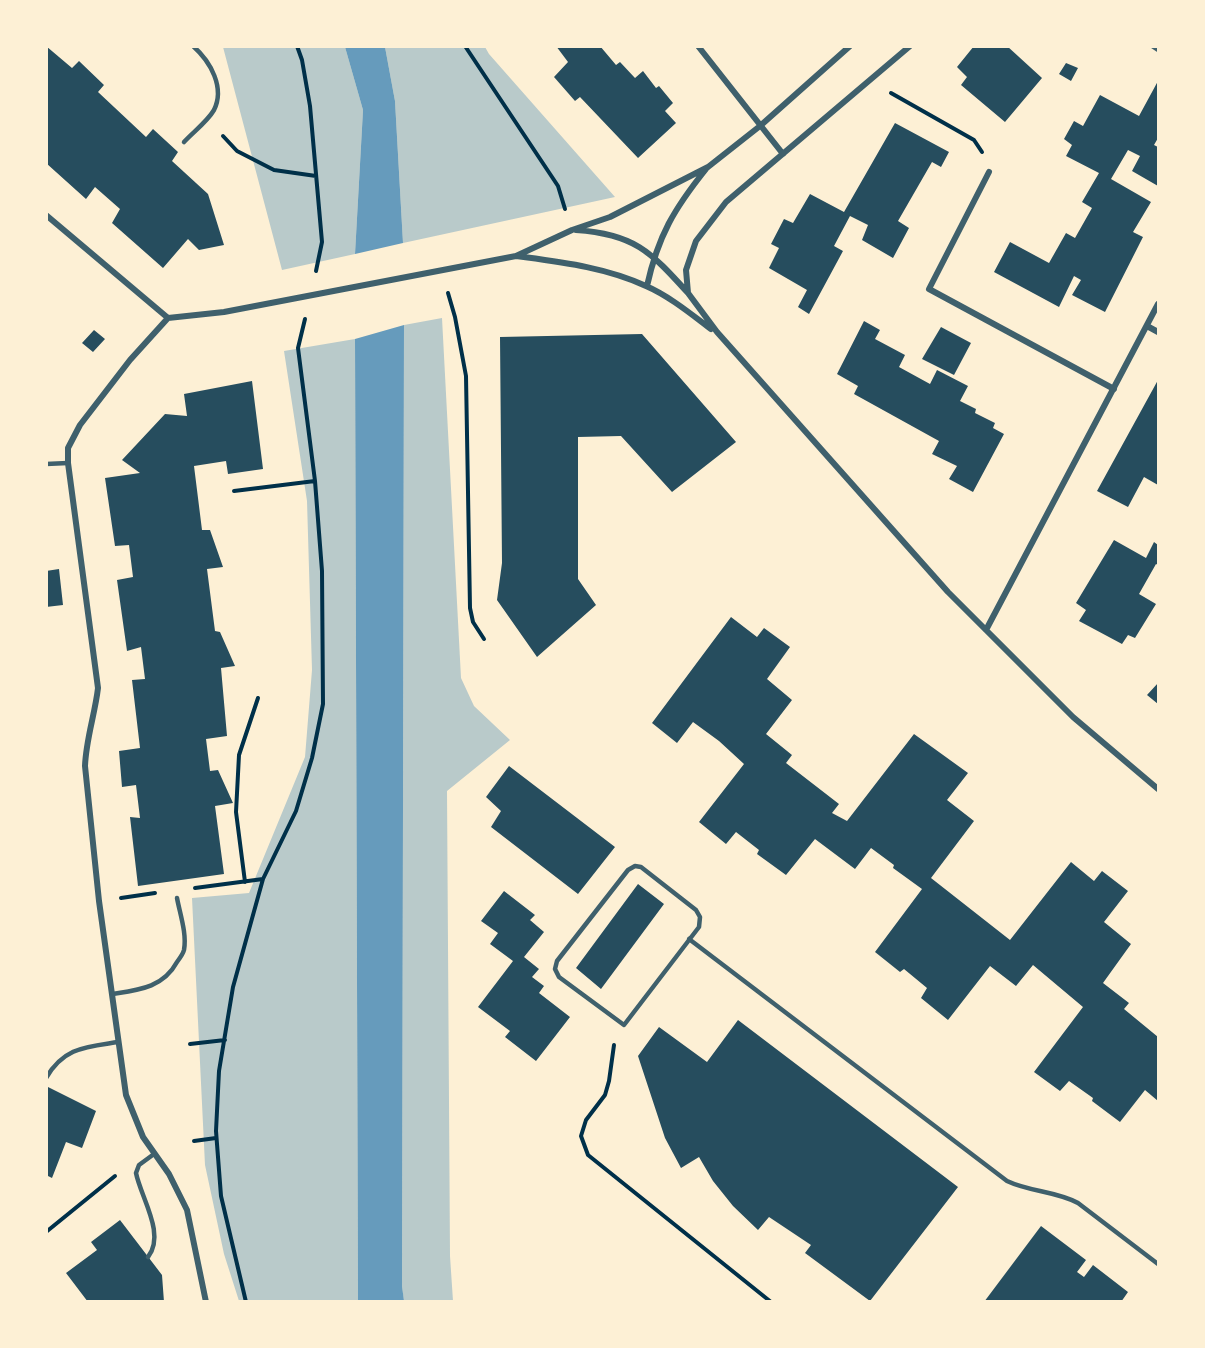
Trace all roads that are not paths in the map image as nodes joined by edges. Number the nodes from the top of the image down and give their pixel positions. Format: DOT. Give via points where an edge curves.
graph roads {
  1 [pos="193,46"];
  2 [pos="698,46"];
  3 [pos="850,46"];
  4 [pos="910,46"];
  5 [pos="1152,46"];
  6 [pos="1158,50"];
  7 [pos="760,126"];
  8 [pos="184,142"];
  9 [pos="783,154"];
  10 [pos="708,166"];
  11 [pos="989,172"];
  12 [pos="46,215"];
  13 [pos="572,230"];
  14 [pos="516,256"];
  15 [pos="654,256"];
  16 [pos="647,286"];
  17 [pos="688,293"];
  18 [pos="1158,304"];
  19 [pos="168,318"];
  20 [pos="1147,326"];
  21 [pos="717,332"];
  22 [pos="1158,333"];
  23 [pos="1114,389"];
  24 [pos="68,463"];
  25 [pos="46,464"];
  26 [pos="986,630"];
  27 [pos="1158,789"];
  28 [pos="177,898"];
  29 [pos="689,939"];
  30 [pos="112,994"];
  31 [pos="118,1042"];
  32 [pos="46,1078"];
  33 [pos="154,1154"];
  34 [pos="148,1257"];
  35 [pos="1158,1264"];
  36 [pos="206,1302"];
  1 -- 8 [label="lane" via="215,76 219,96 213,112"];
  2 -- 7 [label="street"];
  3 -- 7 [label="street"];
  4 -- 9 [label="street"];
  5 -- 6 [label="lane"];
  7 -- 9 [label="street"];
  7 -- 10 [label="street"];
  9 -- 17 [label="street" via="726,202 696,241 686,270"];
  10 -- 13 [label="street" via="610,217"];
  10 -- 15 [label="street" via="678,205"];
  11 -- 23 [label="street" via="928,289"];
  12 -- 19 [label="street"];
  13 -- 14 [label="street"];
  13 -- 15 [label="street" via="623,238"];
  14 -- 16 [label="street" via="604,271"];
  14 -- 19 [label="street" via="311,297"];
  15 -- 16 [label="street"];
  15 -- 17 [label="street"];
  16 -- 21 [label="street"];
  17 -- 21 [label="street"];
  18 -- 20 [label="street"];
  19 -- 24 [label="street" via="80,425 68,448"];
  20 -- 22 [label="street"];
  20 -- 23 [label="street"];
  21 -- 26 [label="street"];
  23 -- 26 [label="street"];
  24 -- 25 [label="lane"];
  24 -- 30 [label="street" via="98,688 85,766"];
  26 -- 27 [label="street" via="1073,717"];
  28 -- 30 [label="lane" via="184,951 175,966 163,980 146,988"];
  29 -- 29 [label="lane" via="624,1025 559,977 555,969 557,961 634,866 641,867 696,910 699,927"];
  29 -- 35 [label="lane" via="1007,1181 1067,1197"];
  30 -- 31 [label="street"];
  31 -- 32 [label="lane" via="80,1048 53,1066"];
  31 -- 33 [label="street" via="126,1095"];
  33 -- 34 [label="lane" via="139,1165 136,1173 153,1225 153,1251"];
  33 -- 36 [label="street" via="187,1210"];
}
